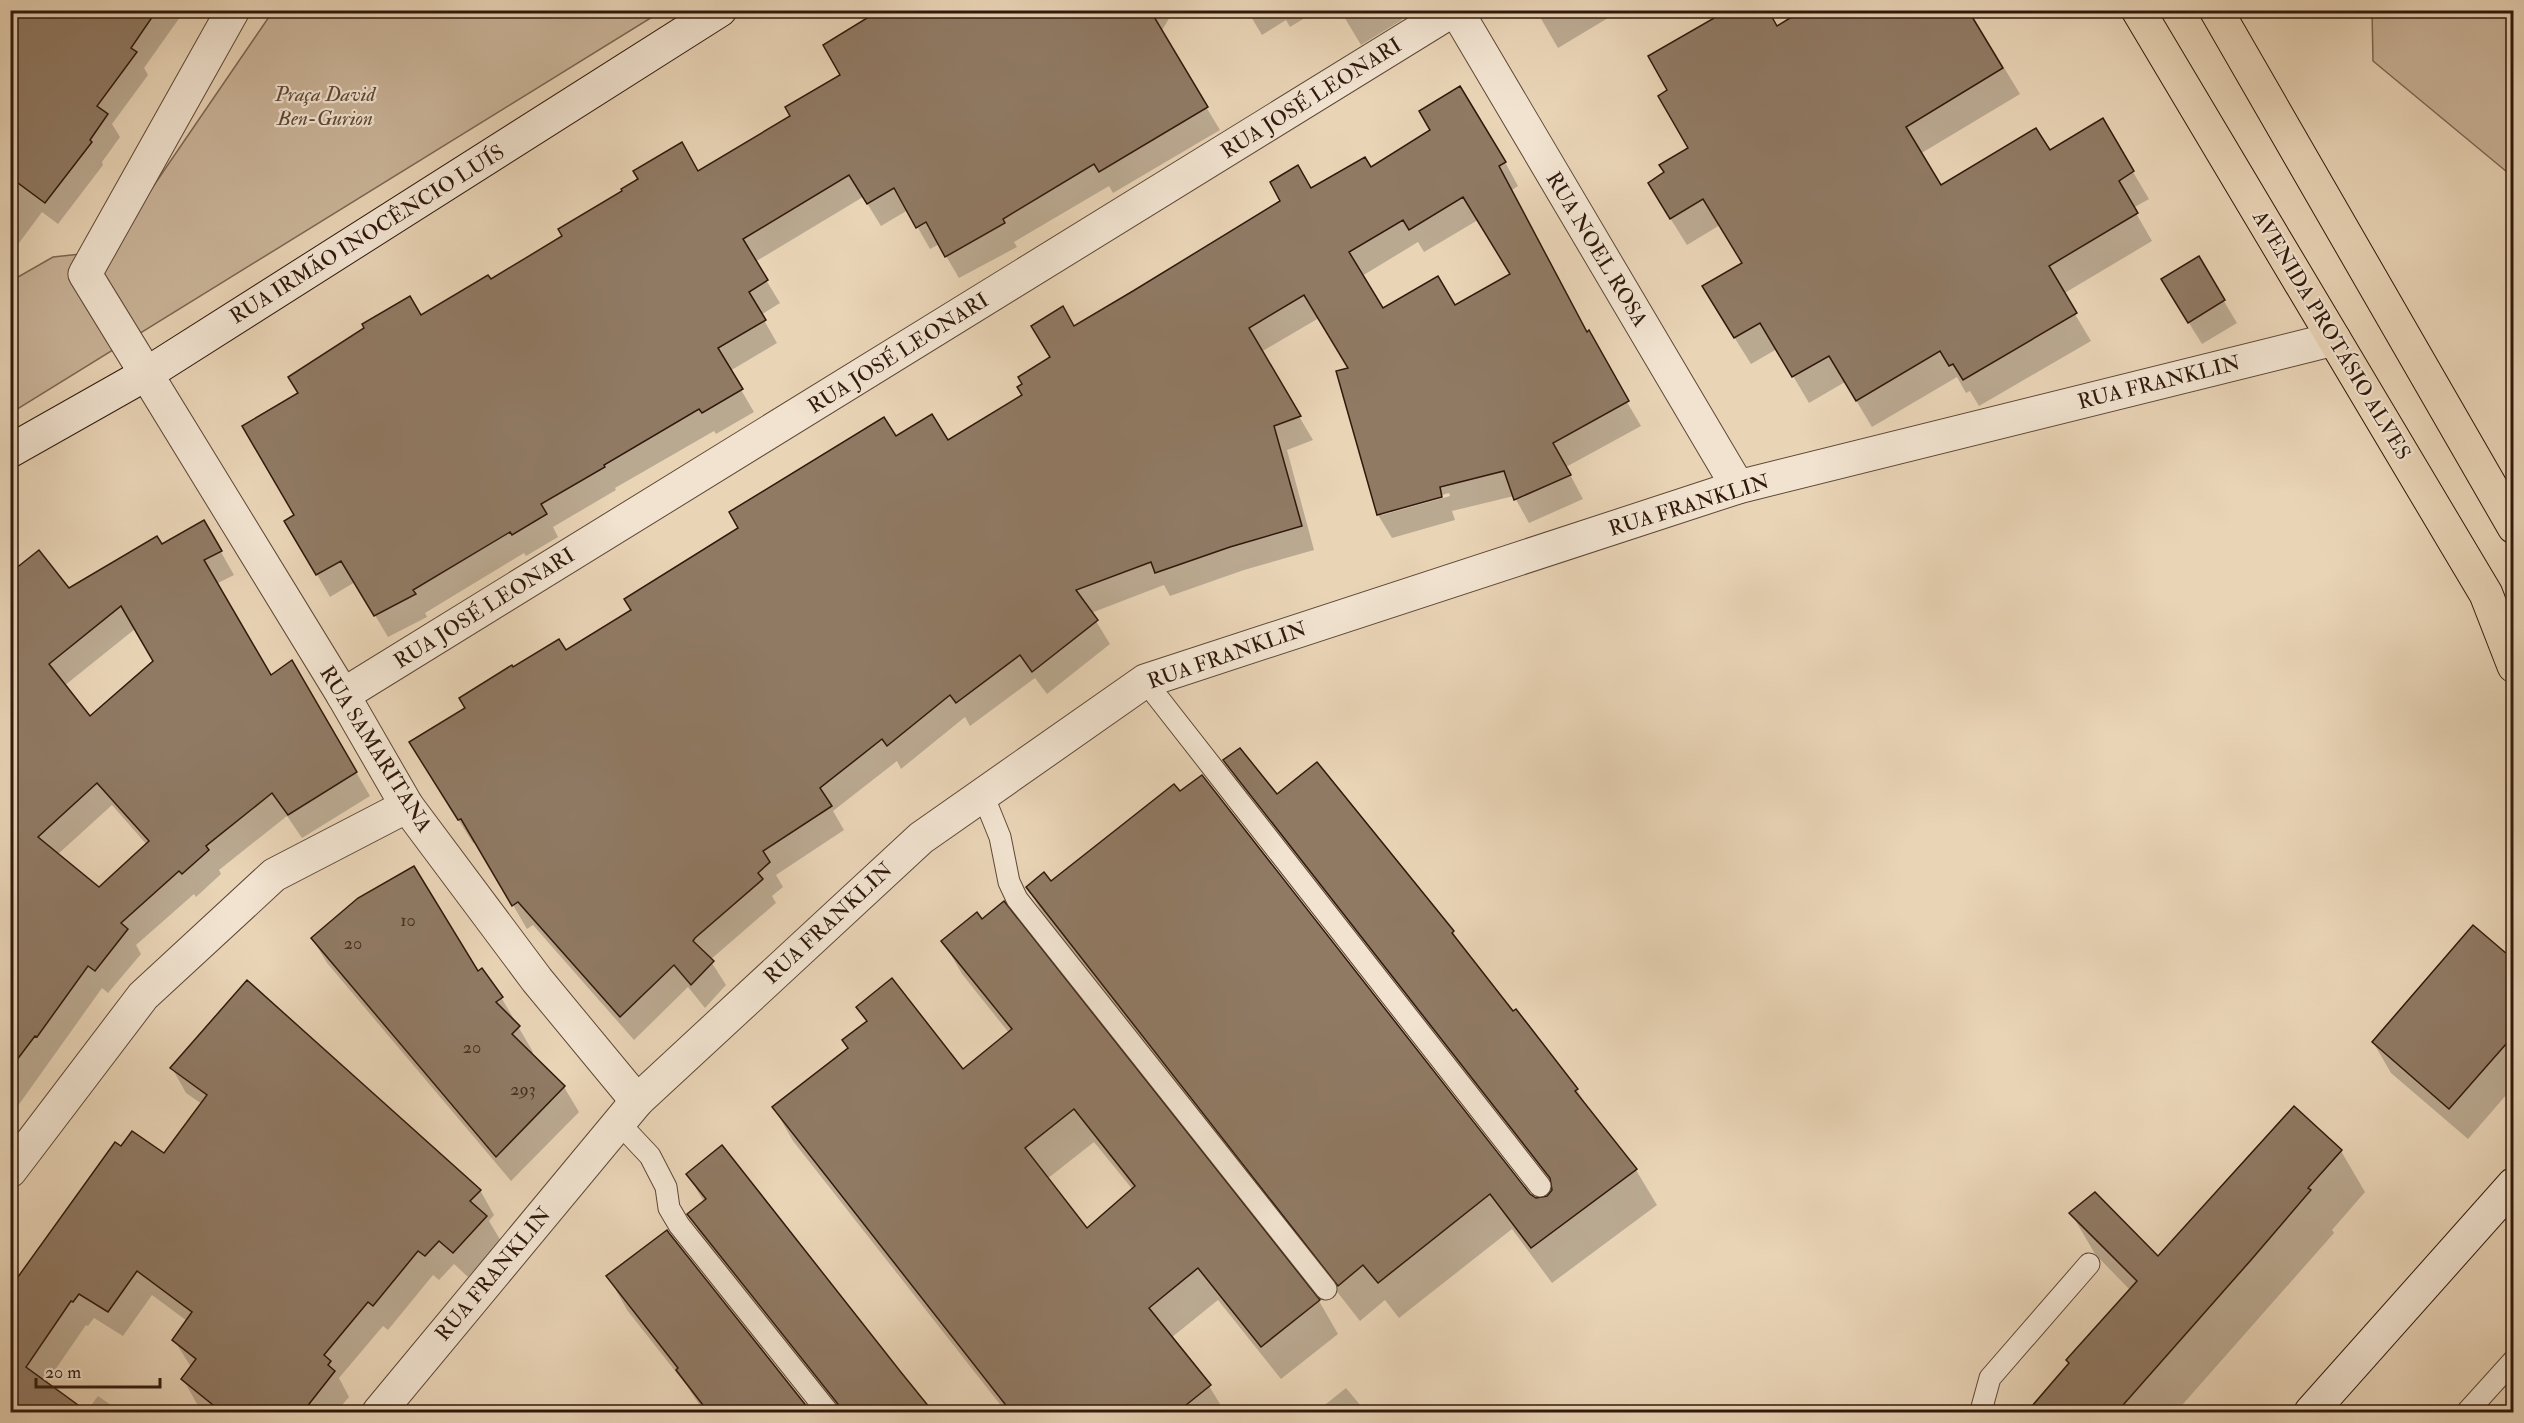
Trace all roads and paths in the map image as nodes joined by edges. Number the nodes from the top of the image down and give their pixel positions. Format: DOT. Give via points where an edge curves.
graph roads {
  1 [pos="232,10"];
  2 [pos="720,10"];
  3 [pos="1454,10"];
  4 [pos="2138,10"];
  5 [pos="2216,10"];
  6 [pos="2334,339"];
  7 [pos="148,373"];
  8 [pos="10,450"];
  9 [pos="1738,487"];
  10 [pos="2514,527"];
  11 [pos="2514,666"];
  12 [pos="1145,681"];
  13 [pos="343,695"];
  14 [pos="982,795"];
  15 [pos="407,806"];
  16 [pos="628,1112"];
  17 [pos="10,1171"];
  18 [pos="2514,1184"];
  19 [pos="1540,1186"];
  20 [pos="2089,1264"];
  21 [pos="1326,1289"];
  22 [pos="2514,1360"];
  23 [pos="379,1413"];
  24 [pos="828,1413"];
  25 [pos="1984,1413"];
  26 [pos="2311,1413"];
  27 [pos="2467,1413"];
  1 -- 7 [label="street, RUA SAMARITANA" via="85,274"];
  2 -- 7 [label="street, RUA IRMÃO INOCÊNCIO LUÍS"];
  3 -- 9 [label="street, RUA NOEL ROSA"];
  3 -- 13 [label="street, RUA JOSÉ LEONARI"];
  4 -- 6 [label="main road, AVENIDA PROTÁSIO ALVES"];
  5 -- 10 [label="main road"];
  6 -- 9 [label="street, RUA FRANKLIN"];
  6 -- 11 [label="main road, AVENIDA PROTÁSIO ALVES" via="2486,594"];
  7 -- 8 [label="street, RUA IRMÃO INOCÊNCIO LUÍS"];
  7 -- 13 [label="street, RUA SAMARITANA"];
  9 -- 12 [label="street, RUA FRANKLIN"];
  12 -- 14 [label="street, RUA FRANKLIN"];
  12 -- 19 [label="lane"];
  13 -- 15 [label="street, RUA SAMARITANA"];
  14 -- 16 [label="street, RUA FRANKLIN" via="921,838"];
  14 -- 21 [label="lane" via="1000,837 1009,882 1017,899"];
  15 -- 16 [label="street, RUA SAMARITANA" via="537,980"];
  15 -- 17 [label="street" via="274,875 143,996"];
  16 -- 23 [label="street, RUA FRANKLIN"];
  16 -- 24 [label="lane" via="666,1187 669,1208 679,1225"];
  18 -- 26 [label="street"];
  20 -- 25 [label="lane" via="1990,1378"];
  22 -- 27 [label="lane"];
}
